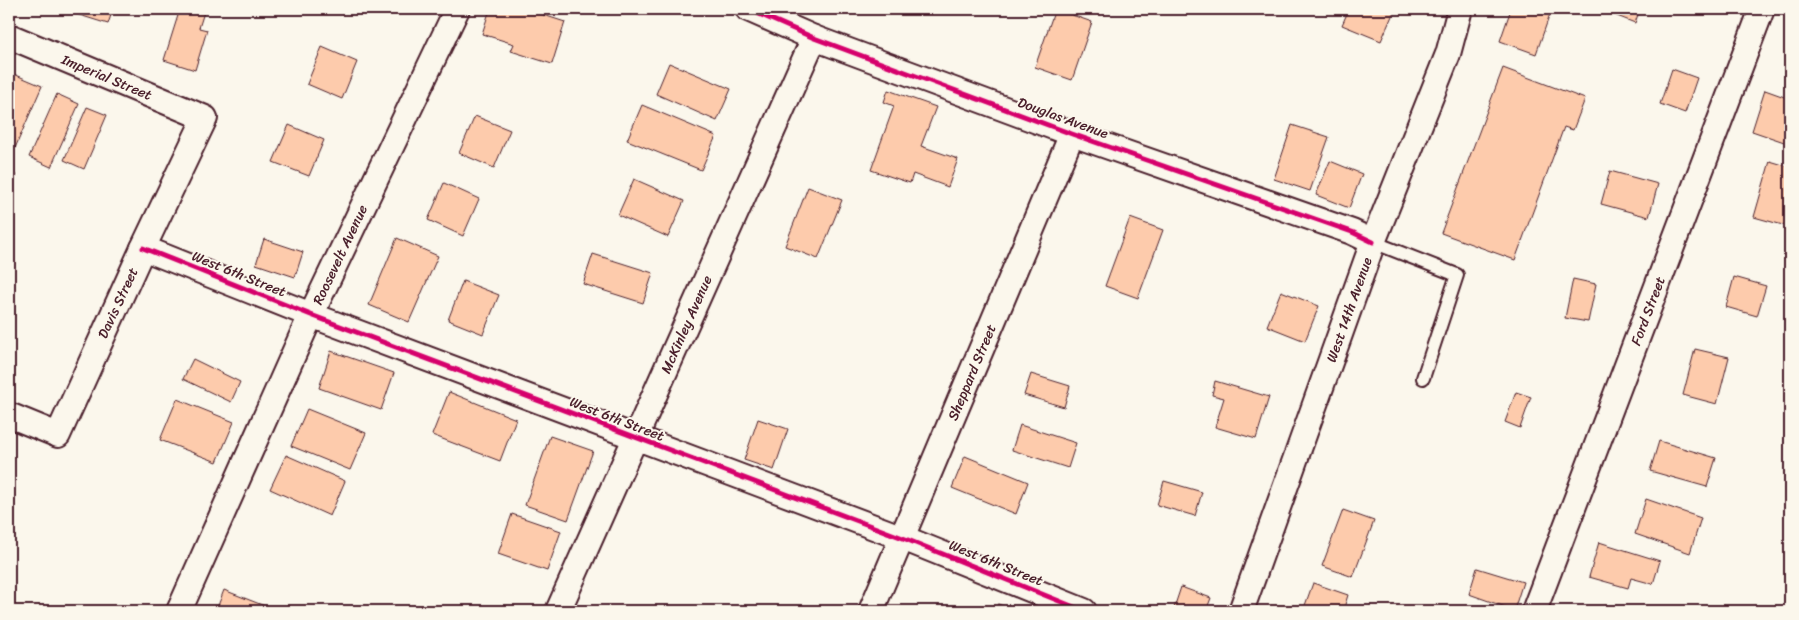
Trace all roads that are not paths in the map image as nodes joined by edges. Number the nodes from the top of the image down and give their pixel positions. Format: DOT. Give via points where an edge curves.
graph roads {
  1 [pos="457,9"];
  2 [pos="748,9"];
  3 [pos="1460,9"];
  4 [pos="1762,9"];
  5 [pos="9,36"];
  6 [pos="814,38"];
  7 [pos="205,118"];
  8 [pos="1072,134"];
  9 [pos="1373,242"];
  10 [pos="143,248"];
  11 [pos="311,315"];
  12 [pos="1423,378"];
  13 [pos="9,415"];
  14 [pos="636,438"];
  15 [pos="903,538"];
  16 [pos="179,611"];
  17 [pos="558,611"];
  18 [pos="872,611"];
  19 [pos="1084,611"];
  20 [pos="1241,611"];
  21 [pos="1534,611"];
  1 -- 11 [label="street, Roosevelt Avenue"];
  2 -- 6 [label="street, Douglas Avenue"];
  3 -- 9 [label="street, West 14th Avenue" via="1448,54"];
  4 -- 21 [label="street, Ford Street"];
  5 -- 7 [label="street, Imperial Street"];
  6 -- 8 [label="street, Douglas Avenue"];
  6 -- 14 [label="street, McKinley Avenue"];
  7 -- 10 [label="street, Davis Street"];
  8 -- 9 [label="street, Douglas Avenue"];
  8 -- 15 [label="street, Sheppard Street"];
  9 -- 12 [label="lane" via="1457,275"];
  9 -- 20 [label="street, West 14th Avenue"];
  10 -- 11 [label="street, West 6th Street"];
  10 -- 13 [label="street, Davis Street" via="58,435"];
  11 -- 14 [label="street, West 6th Street"];
  11 -- 16 [label="street, Roosevelt Avenue"];
  14 -- 15 [label="street, West 6th Street"];
  14 -- 17 [label="street, McKinley Avenue"];
  15 -- 18 [label="street, Sheppard Street"];
  15 -- 19 [label="street, West 6th Street"];
}
